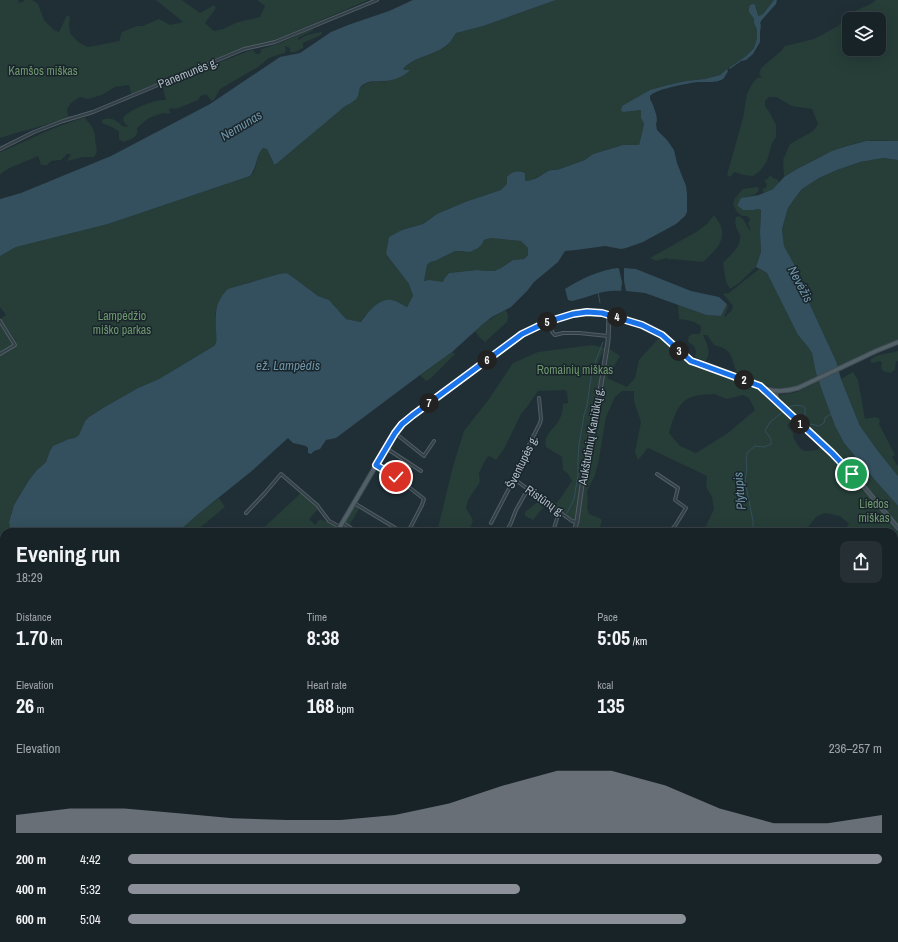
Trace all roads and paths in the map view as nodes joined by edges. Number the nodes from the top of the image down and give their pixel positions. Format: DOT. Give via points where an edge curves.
graph roads {
  1 [pos="377,0"];
  2 [pos="0,150"];
  3 [pos="609,315"];
  4 [pos="0,321"];
  5 [pos="547,322"];
  6 [pos="608,336"];
  7 [pos="898,342"];
  8 [pos="0,354"];
  9 [pos="760,386"];
  10 [pos="774,390"];
  11 [pos="782,391"];
  12 [pos="776,395"];
  13 [pos="539,398"];
  14 [pos="772,399"];
  15 [pos="776,402"];
  16 [pos="395,433"];
  17 [pos="434,442"];
  18 [pos="386,448"];
  19 [pos="376,465"];
  20 [pos="421,471"];
  21 [pos="657,474"];
  22 [pos="514,479"];
  23 [pos="528,489"];
  24 [pos="354,503"];
  25 [pos="561,512"];
  26 [pos="246,513"];
  27 [pos="577,522"];
  28 [pos="342,523"];
  29 [pos="491,523"];
  30 [pos="340,527"];
  31 [pos="350,528"];
  32 [pos="395,528"];
  33 [pos="410,528"];
  34 [pos="508,528"];
  35 [pos="554,528"];
  36 [pos="575,528"];
  37 [pos="673,528"];
  38 [pos="898,528"];
  1 -- 2 [label="street, Panemunės g." via="274,42 244,49 93,112 34,132"];
  3 -- 5 [label="main road" via="580,312"];
  3 -- 6 [label="street, Aukštutinių Kaniūkų g."];
  3 -- 9 [label="main road" via="655,331 697,363"];
  4 -- 8 [label="street" via="15,345"];
  5 -- 6 [label="street" via="555,335 579,333"];
  5 -- 16 [label="main road" via="510,342 413,415"];
  6 -- 27 [label="street, Aukštutinių Kaniūkų g."];
  7 -- 11 [label="main road" via="794,389"];
  9 -- 10 [label="main road"];
  9 -- 14 [label="main road"];
  10 -- 11 [label="main road"];
  10 -- 12 [label="main road"];
  10 -- 14 [label="main road"];
  11 -- 12 [label="main road"];
  12 -- 15 [label="main road"];
  13 -- 22 [label="street, Šventupės g." via="540,423"];
  14 -- 15 [label="main road"];
  15 -- 38 [label="main road" via="832,453"];
  16 -- 17 [label="street" via="424,456"];
  16 -- 18 [label="main road"];
  18 -- 19 [label="main road"];
  18 -- 20 [label="street"];
  19 -- 24 [label="main road"];
  19 -- 33 [label="street" via="424,499"];
  21 -- 37 [label="street" via="678,488 675,500 686,508"];
  22 -- 23 [label="street, Ristūnų g."];
  22 -- 29 [label="street, Šventupės g."];
  23 -- 25 [label="street, Ristūnų g."];
  23 -- 34 [label="street"];
  24 -- 28 [label="main road"];
  24 -- 32 [label="street"];
  25 -- 27 [label="street, Ristūnų g."];
  25 -- 35 [label="street"];
  26 -- 30 [label="street" via="281,474 317,505 329,520"];
  27 -- 36 [label="street, Aukštutinių Kaniūkų g."];
  28 -- 30 [label="main road"];
  28 -- 31 [label="street"];
}
